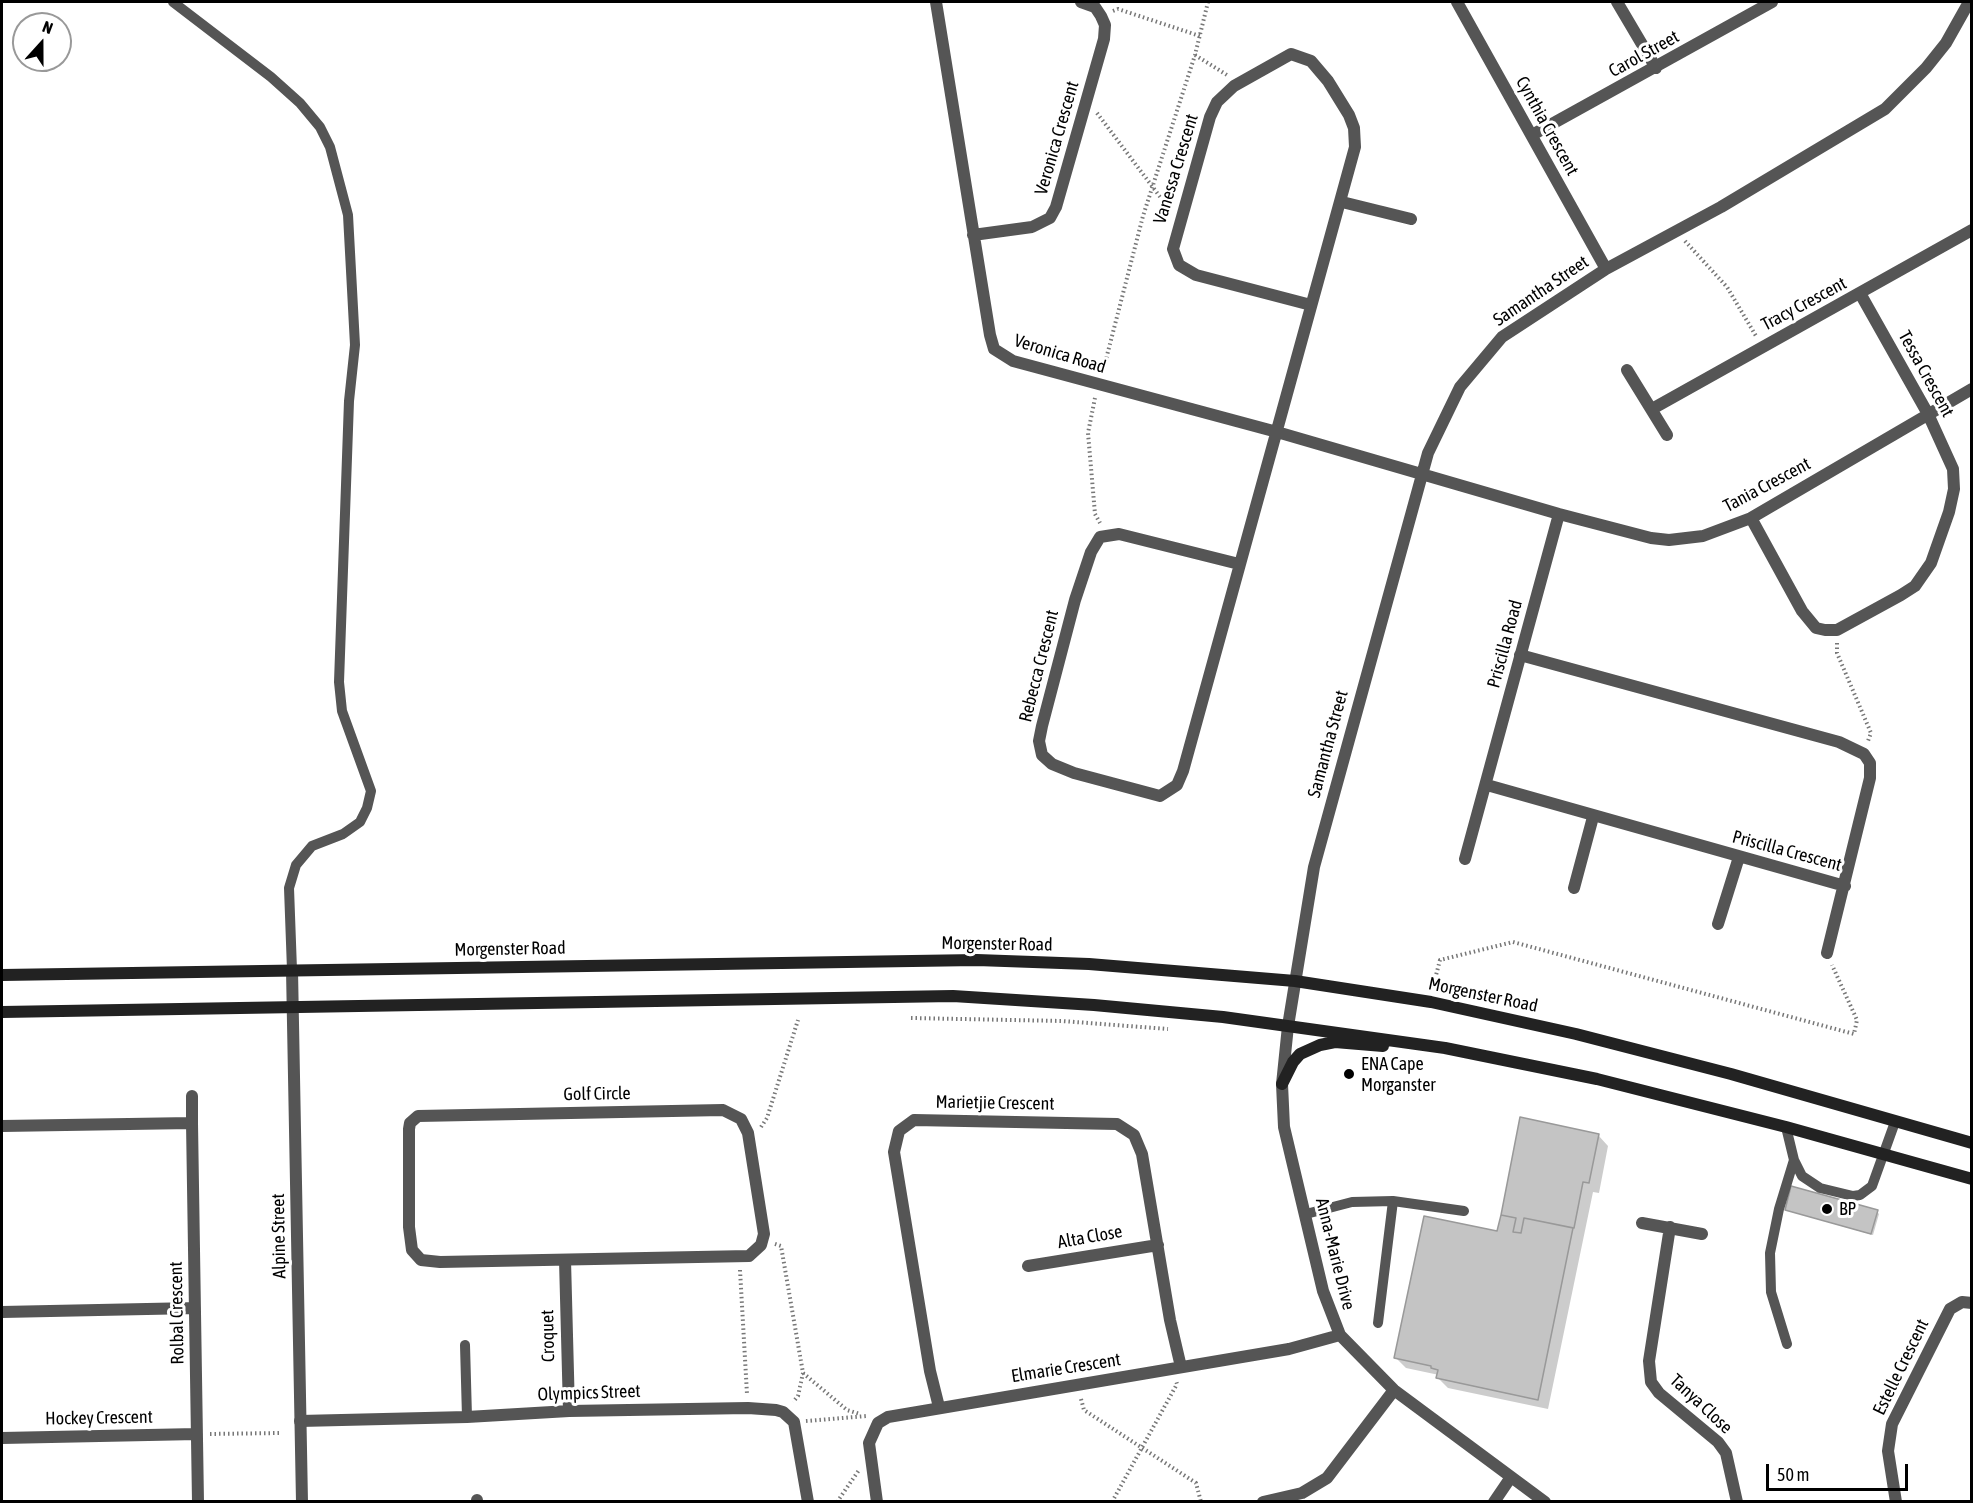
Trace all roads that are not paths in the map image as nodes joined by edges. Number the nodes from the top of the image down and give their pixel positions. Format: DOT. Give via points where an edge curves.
graph roads {
  1 [pos="173,2"];
  2 [pos="936,2"];
  3 [pos="1081,2"];
  4 [pos="1456,2"];
  5 [pos="1617,2"];
  6 [pos="1772,2"];
  7 [pos="1969,2"];
  8 [pos="1656,68"];
  9 [pos="1532,135"];
  10 [pos="1342,202"];
  11 [pos="1411,219"];
  12 [pos="1971,230"];
  13 [pos="973,235"];
  14 [pos="1606,269"];
  15 [pos="1860,295"];
  16 [pos="1311,305"];
  17 [pos="1627,370"];
  18 [pos="1971,389"];
  19 [pos="1652,409"];
  20 [pos="1928,414"];
  21 [pos="1277,432"];
  22 [pos="1667,435"];
  23 [pos="1423,473"];
  24 [pos="1560,514"];
  25 [pos="1751,518"];
  26 [pos="1239,564"];
  27 [pos="1520,656"];
  28 [pos="1487,785"];
  29 [pos="1593,816"];
  30 [pos="1738,857"];
  31 [pos="1465,859"];
  32 [pos="1845,886"];
  33 [pos="1574,888"];
  34 [pos="1718,924"];
  35 [pos="1827,953"];
  36 [pos="292,970"];
  37 [pos="2,975"];
  38 [pos="1295,981"];
  39 [pos="293,1006"];
  40 [pos="2,1012"];
  41 [pos="1288,1026"];
  42 [pos="1411,1043"];
  43 [pos="1282,1084"];
  44 [pos="192,1096"];
  45 [pos="1895,1122"];
  46 [pos="192,1123"];
  47 [pos="2,1126"];
  48 [pos="1786,1127"];
  49 [pos="1971,1143"];
  50 [pos="1885,1155"];
  51 [pos="1794,1160"];
  52 [pos="1971,1179"];
  53 [pos="1393,1202"];
  54 [pos="1464,1211"];
  55 [pos="1306,1214"];
  56 [pos="1642,1223"];
  57 [pos="1670,1227"];
  58 [pos="1702,1234"];
  59 [pos="1158,1245"];
  60 [pos="565,1260"];
  61 [pos="1028,1266"];
  62 [pos="1971,1303"];
  63 [pos="195,1308"];
  64 [pos="2,1312"];
  65 [pos="1378,1323"];
  66 [pos="1340,1335"];
  67 [pos="1787,1344"];
  68 [pos="465,1345"];
  69 [pos="1177,1368"];
  70 [pos="1394,1390"];
  71 [pos="939,1407"];
  72 [pos="569,1411"];
  73 [pos="467,1417"];
  74 [pos="300,1421"];
  75 [pos="201,1434"];
  76 [pos="2,1438"];
  77 [pos="1511,1477"];
  78 [pos="198,1502"];
  79 [pos="302,1502"];
  80 [pos="808,1502"];
  81 [pos="877,1502"];
  82 [pos="1263,1502"];
  83 [pos="1494,1502"];
  84 [pos="1545,1502"];
  85 [pos="1737,1502"];
  86 [pos="1896,1502"];
  1 -- 36 [label="lane" via="300,103 330,147 348,215 355,345 349,401 339,682 342,711 370,791 360,822 344,834 312,846 296,865 290,888"];
  2 -- 13 [label="street, Veronica Road"];
  3 -- 13 [label="street, Veronica Crescent" via="1095,7 1101,16 1104,39 1056,207 1050,218 1032,227"];
  4 -- 9 [label="street, Cynthia Crescent"];
  5 -- 8 [label="street"];
  6 -- 8 [label="street, Carol Street"];
  7 -- 14 [label="street, Samantha Street" via="1939,51 1885,109"];
  8 -- 9 [label="street, Carol Street"];
  9 -- 14 [label="street, Cynthia Crescent"];
  10 -- 11 [label="street"];
  10 -- 16 [label="street, Vanessa Crescent"];
  10 -- 16 [label="street, Vanessa Crescent" via="1355,147 1354,128 1328,81 1311,61 1297,54 1284,56 1234,86 1217,102 1179,223 1173,249 1179,265 1196,275"];
  12 -- 15 [label="street, Tracy Crescent"];
  13 -- 21 [label="street, Veronica Road" via="994,349 1013,361 1098,386"];
  14 -- 23 [label="street, Samantha Street" via="1534,313 1487,352 1448,409"];
  15 -- 19 [label="street, Tracy Crescent"];
  15 -- 20 [label="street, Tessa Crescent"];
  16 -- 21 [label="street, Vanessa Crescent"];
  17 -- 19 [label="street"];
  18 -- 20 [label="street, Tania Crescent"];
  19 -- 22 [label="street"];
  20 -- 25 [label="street, Tania Crescent"];
  20 -- 25 [label="street, Tessa Crescent" via="1953,470 1954,489 1931,563 1915,586 1837,630 1816,628 1802,611"];
  21 -- 23 [label="street, Veronica Road"];
  21 -- 26 [label="street, Rebecca Crescent"];
  23 -- 24 [label="street, Tania Crescent"];
  23 -- 38 [label="street, Samantha Street" via="1314,867"];
  24 -- 25 [label="street, Tania Crescent" via="1669,540 1703,536"];
  24 -- 27 [label="street, Priscilla Road"];
  26 -- 26 [label="street, Rebecca Crescent" via="1177,784 1160,796 1074,773 1042,755 1042,726 1075,600 1100,537 1119,534"];
  27 -- 28 [label="street, Priscilla Road"];
  27 -- 32 [label="street, Priscilla Crescent" via="1839,742 1864,754 1870,763 1870,778"];
  28 -- 29 [label="street, Priscilla Crescent"];
  28 -- 31 [label="street, Priscilla Road"];
  29 -- 30 [label="street, Priscilla Crescent"];
  29 -- 33 [label="street"];
  30 -- 32 [label="street, Priscilla Crescent"];
  30 -- 34 [label="street"];
  32 -- 35 [label="street"];
  36 -- 37 [label="main road, Morgenster Road"];
  36 -- 38 [label="main road, Morgenster Road" via="977,960 1089,964"];
  36 -- 39 [label="street, Alpine Street"];
  38 -- 41 [label="street, Samantha Street"];
  38 -- 45 [label="main road, Morgenster Road" via="1431,1002 1576,1034"];
  39 -- 40 [label="main road"];
  39 -- 41 [label="main road" via="953,996 1106,1006"];
  39 -- 74 [label="street, Alpine Street"];
  41 -- 42 [label="main road"];
  41 -- 43 [label="street, Anna-Marie Drive"];
  42 -- 43 [label="main road" via="1395,1047 1335,1042 1320,1045 1300,1054"];
  42 -- 48 [label="main road" via="1597,1079"];
  43 -- 55 [label="street, Anna-Marie Drive" via="1284,1127"];
  44 -- 46 [label="street, Rolbal Crescent"];
  45 -- 49 [label="main road, Morgenster Road"];
  45 -- 50 [label="lane"];
  46 -- 47 [label="street"];
  46 -- 63 [label="street, Rolbal Crescent"];
  48 -- 50 [label="main road"];
  48 -- 51 [label="lane"];
  50 -- 51 [label="lane" via="1872,1186 1853,1196 1807,1182"];
  50 -- 52 [label="main road"];
  51 -- 67 [label="lane" via="1770,1254 1771,1292"];
  53 -- 54 [label="lane"];
  53 -- 55 [label="lane" via="1352,1202"];
  53 -- 65 [label="lane"];
  55 -- 66 [label="street, Anna-Marie Drive" via="1323,1291"];
  56 -- 57 [label="street"];
  57 -- 58 [label="street"];
  57 -- 85 [label="street, Tanya Close" via="1649,1372 1659,1393 1726,1453"];
  59 -- 61 [label="street, Alta Close"];
  59 -- 69 [label="street, Marietjie Crescent"];
  59 -- 71 [label="street, Marietjie Crescent" via="1140,1145 1134,1135 1117,1124 933,1119 907,1124 895,1137 894,1152"];
  60 -- 60 [label="street, Golf Circle" via="440,1262 416,1257 409,1227 409,1129 413,1119 423,1114 723,1110 741,1119 750,1142 764,1229 763,1240 754,1253 739,1257"];
  60 -- 72 [label="street, Croquet"];
  62 -- 86 [label="street, Estelle Crescent" via="1962,1302 1950,1309 1892,1424 1888,1451"];
  63 -- 64 [label="street"];
  63 -- 75 [label="street, Rolbal Crescent"];
  66 -- 69 [label="street, Elmarie Crescent" via="1289,1349"];
  66 -- 70 [label="street, Anna-Marie Drive"];
  68 -- 73 [label="lane"];
  69 -- 71 [label="street, Elmarie Crescent"];
  70 -- 77 [label="street, Anna-Marie Drive"];
  70 -- 82 [label="street" via="1327,1478 1302,1493"];
  71 -- 81 [label="street, Elmarie Crescent" via="883,1420 872,1432 869,1449"];
  72 -- 73 [label="street, Olympics Street"];
  72 -- 80 [label="street, Olympics Street" via="748,1408 783,1412 794,1422"];
  73 -- 74 [label="street, Olympics Street"];
  74 -- 79 [label="street, Alpine Street"];
  75 -- 76 [label="street, Hockey Crescent"];
  75 -- 78 [label="street, Rolbal Crescent"];
  77 -- 83 [label="street"];
  77 -- 84 [label="street, Anna-Marie Drive"];
}
